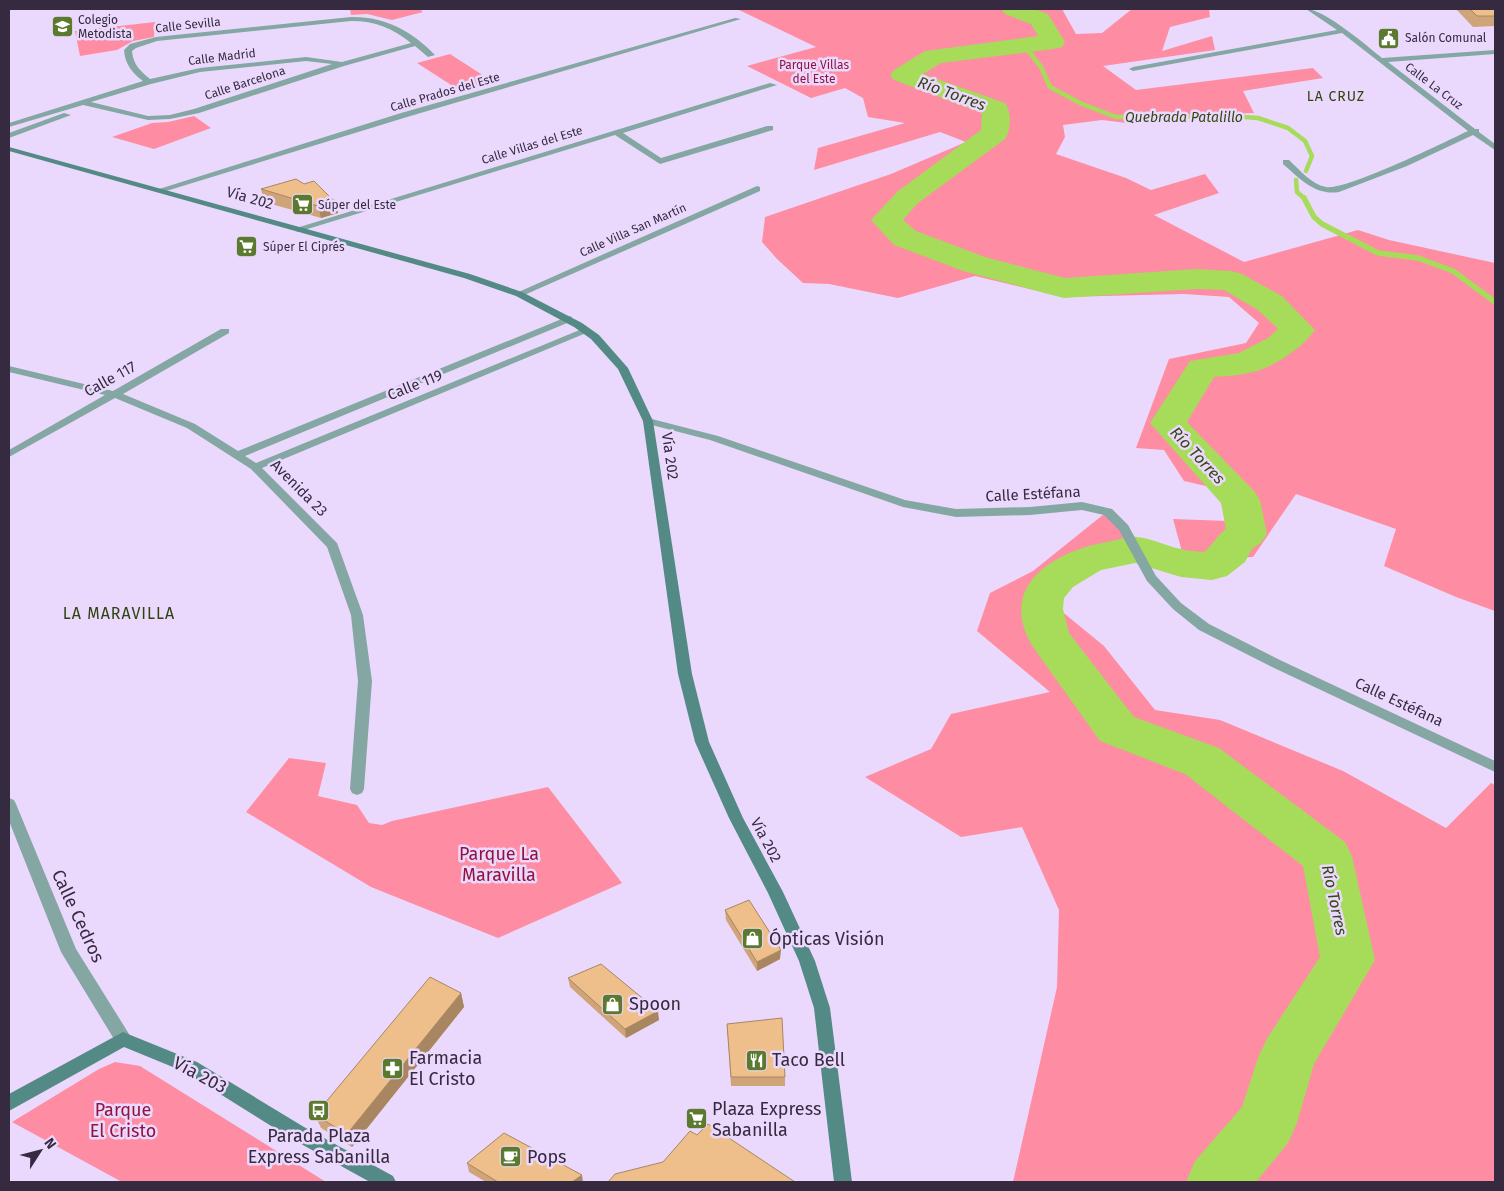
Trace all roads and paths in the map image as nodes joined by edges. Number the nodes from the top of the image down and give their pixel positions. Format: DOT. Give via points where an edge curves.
graph roads {
  1 [pos="1309,9"];
  2 [pos="737,19"];
  3 [pos="1343,31"];
  4 [pos="416,44"];
  5 [pos="1495,52"];
  6 [pos="431,55"];
  7 [pos="1382,60"];
  8 [pos="341,64"];
  9 [pos="1133,69"];
  10 [pos="149,82"];
  11 [pos="773,85"];
  12 [pos="107,95"];
  13 [pos="80,102"];
  14 [pos="92,106"];
  15 [pos="9,125"];
  16 [pos="770,128"];
  17 [pos="1476,131"];
  18 [pos="617,133"];
  19 [pos="9,136"];
  20 [pos="1495,148"];
  21 [pos="9,149"];
  22 [pos="1286,162"];
  23 [pos="757,188"];
  24 [pos="160,190"];
  25 [pos="298,229"];
  26 [pos="519,294"];
  27 [pos="569,320"];
  28 [pos="226,331"];
  29 [pos="586,331"];
  30 [pos="9,369"];
  31 [pos="114,394"];
  32 [pos="648,421"];
  33 [pos="9,454"];
  34 [pos="238,455"];
  35 [pos="255,467"];
  36 [pos="1495,767"];
  37 [pos="357,789"];
  38 [pos="9,804"];
  39 [pos="123,1039"];
  40 [pos="9,1103"];
  41 [pos="387,1182"];
  42 [pos="843,1182"];
  1 -- 3 [label="street, Calle La Cruz"];
  2 -- 24 [label="street, Calle Prados del Este" via="404,115"];
  3 -- 7 [label="street, Calle La Cruz"];
  3 -- 9 [label="street"];
  4 -- 6 [label="street, Calle Sevilla"];
  4 -- 8 [label="street, Calle Barcelona"];
  4 -- 10 [label="street, Calle Sevilla" via="388,23 370,18 156,39 128,50 130,64"];
  5 -- 7 [label="street"];
  7 -- 17 [label="street, Calle La Cruz"];
  8 -- 10 [label="street, Calle Madrid" via="314,59 297,60 200,70"];
  8 -- 14 [label="street, Calle Barcelona" via="170,117 148,118"];
  10 -- 12 [label="street, Calle Madrid"];
  11 -- 18 [label="street, Calle Villas del Este"];
  12 -- 13 [label="street, Calle Madrid"];
  12 -- 14 [label="street, Calle Madrid"];
  13 -- 14 [label="street, Calle Barcelona"];
  13 -- 15 [label="street, Calle Madrid"];
  14 -- 19 [label="street, Calle Madrid"];
  16 -- 18 [label="street" via="660,162"];
  17 -- 20 [label="street, Calle La Cruz"];
  17 -- 22 [label="street" via="1336,190 1317,188"];
  18 -- 25 [label="street, Calle Villas del Este"];
  21 -- 24 [label="main road, Vía 202"];
  23 -- 26 [label="street, Calle Villa San Martín"];
  24 -- 25 [label="main road, Vía 202"];
  25 -- 26 [label="main road, Vía 202" via="467,276"];
  26 -- 27 [label="main road, Vía 202"];
  27 -- 29 [label="main road, Vía 202"];
  27 -- 34 [label="street, Calle 119"];
  28 -- 31 [label="street, Calle 117"];
  29 -- 32 [label="main road, Vía 202" via="623,368"];
  29 -- 35 [label="street, Calle 119"];
  30 -- 31 [label="street, Avenida 23"];
  31 -- 33 [label="street, Calle 117"];
  31 -- 34 [label="street, Avenida 23" via="191,426"];
  32 -- 36 [label="street, Calle Estéfana" via="714,438 903,503 956,513 1082,506 1108,512 1124,528 1151,578 1177,606 1204,627"];
  32 -- 42 [label="main road, Vía 202" via="685,674 702,742 807,961 822,1008"];
  34 -- 35 [label="street, Avenida 23"];
  35 -- 37 [label="street, Avenida 23" via="333,546 357,615 365,681"];
  38 -- 39 [label="street, Calle Cedros" via="69,952"];
  39 -- 40 [label="main road"];
  39 -- 41 [label="main road, Vía 203" via="191,1067 298,1133"];
}
